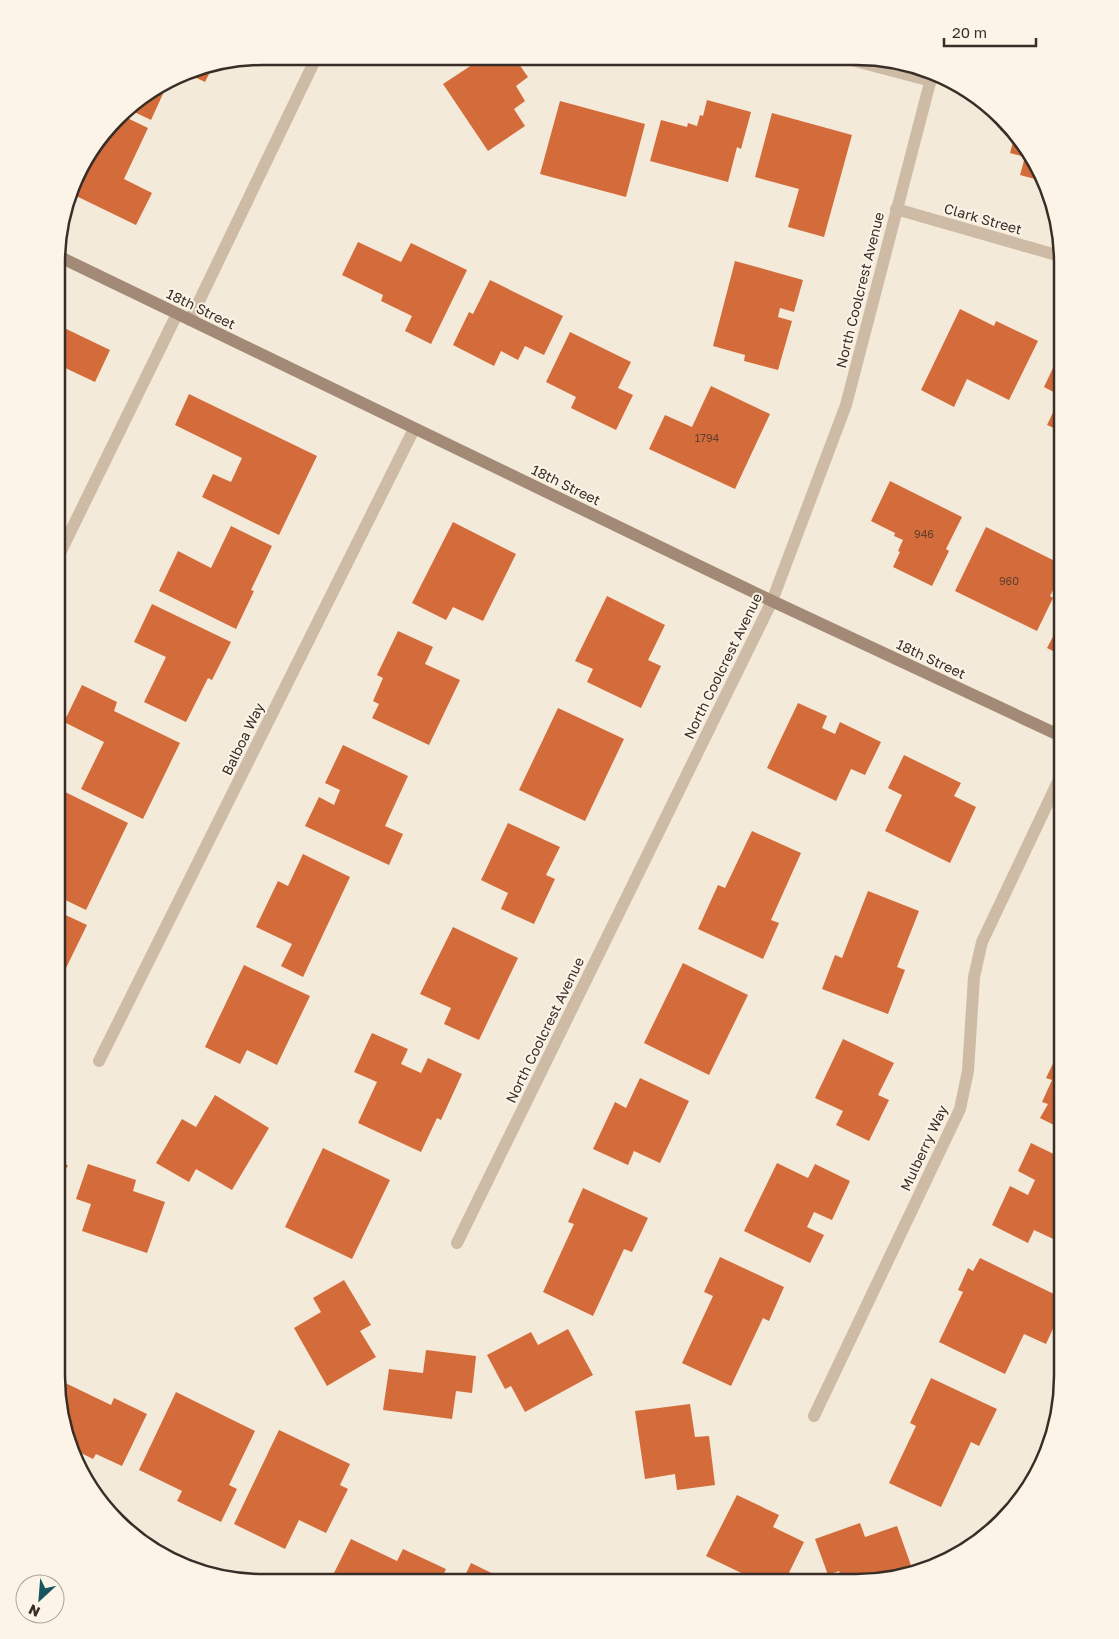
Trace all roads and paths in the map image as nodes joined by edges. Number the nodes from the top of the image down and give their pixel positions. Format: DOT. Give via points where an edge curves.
graph roads {
  1 [pos="313,65"];
  2 [pos="931,80"];
  3 [pos="896,209"];
  4 [pos="1054,254"];
  5 [pos="65,259"];
  6 [pos="177,314"];
  7 [pos="190,320"];
  8 [pos="414,429"];
  9 [pos="65,543"];
  10 [pos="772,601"];
  11 [pos="1054,733"];
  12 [pos="1054,788"];
  13 [pos="99,1061"];
  14 [pos="457,1243"];
  15 [pos="814,1416"];
  1 -- 7 [label="street"];
  2 -- 3 [label="street, North Coolcrest Avenue"];
  3 -- 4 [label="street, Clark Street"];
  3 -- 10 [label="street, North Coolcrest Avenue" via="846,405"];
  5 -- 6 [label="main road, 18th Street"];
  6 -- 7 [label="main road, 18th Street"];
  6 -- 9 [label="street"];
  7 -- 8 [label="main road, 18th Street"];
  8 -- 10 [label="main road, 18th Street"];
  8 -- 13 [label="street, Balboa Way"];
  10 -- 11 [label="main road, 18th Street"];
  10 -- 14 [label="street, North Coolcrest Avenue"];
  12 -- 15 [label="street, Mulberry Way" via="982,942 974,977 968,1070 960,1109"];
}
